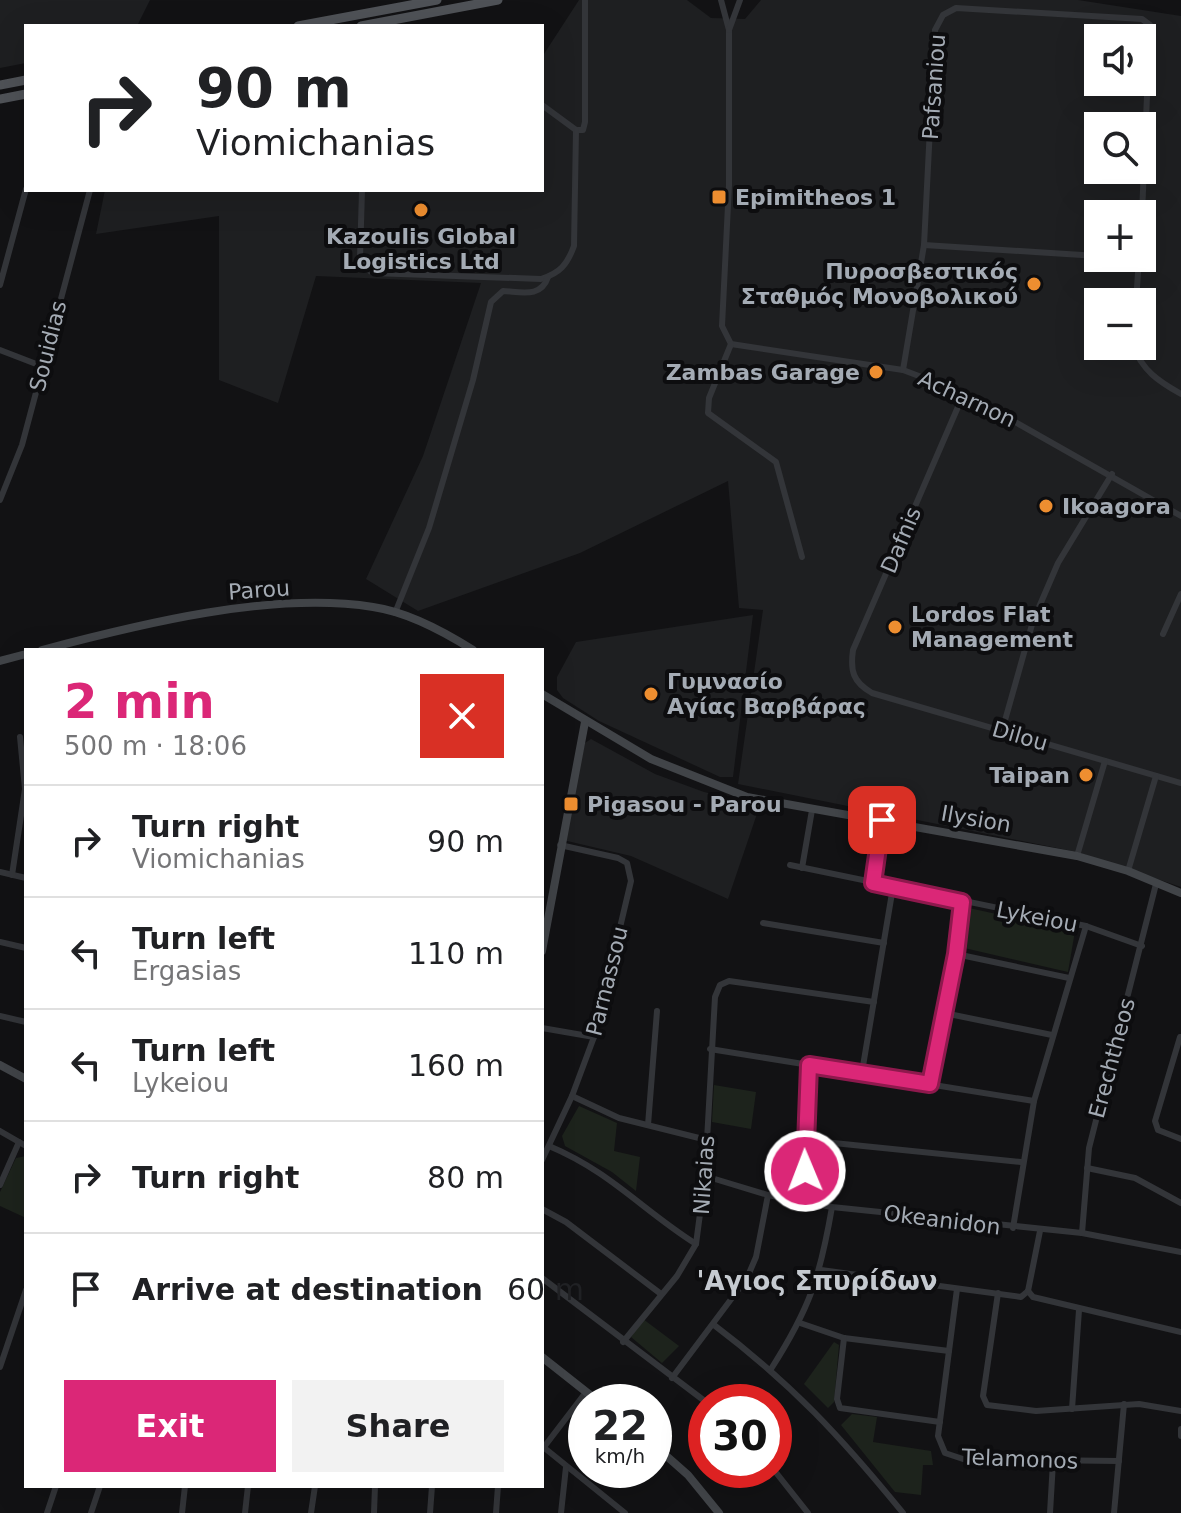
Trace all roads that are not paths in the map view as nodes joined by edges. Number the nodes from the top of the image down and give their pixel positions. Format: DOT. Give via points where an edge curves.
graph roads {
  1 [pos="437,0"];
  2 [pos="498,0"];
  3 [pos="585,0"];
  4 [pos="721,0"];
  5 [pos="740,0"];
  6 [pos="309,24"];
  7 [pos="372,24"];
  8 [pos="729,30"];
  9 [pos="24,80"];
  10 [pos="0,85"];
  11 [pos="24,94"];
  12 [pos="0,99"];
  13 [pos="544,106"];
  14 [pos="576,130"];
  15 [pos="25,192"];
  16 [pos="89,192"];
  17 [pos="362,192"];
  18 [pos="1143,200"];
  19 [pos="924,245"];
  20 [pos="1084,255"];
  21 [pos="548,277"];
  22 [pos="0,285"];
  23 [pos="731,344"];
  24 [pos="0,350"];
  25 [pos="1139,360"];
  26 [pos="44,367"];
  27 [pos="903,370"];
  28 [pos="964,393"];
  29 [pos="1181,394"];
  30 [pos="1112,474"];
  31 [pos="0,500"];
  32 [pos="1181,516"];
  33 [pos="802,557"];
  34 [pos="1181,594"];
  35 [pos="395,613"];
  36 [pos="1163,634"];
  37 [pos="51,648"];
  38 [pos="469,648"];
  39 [pos="24,655"];
  40 [pos="0,661"];
  41 [pos="861,686"];
  42 [pos="544,695"];
  43 [pos="585,722"];
  44 [pos="1002,731"];
  45 [pos="20,737"];
  46 [pos="1105,761"];
  47 [pos="1156,776"];
  48 [pos="24,779"];
  49 [pos="1181,783"];
  50 [pos="24,796"];
  51 [pos="812,810"];
  52 [pos="882,820"];
  53 [pos="560,845"];
  54 [pos="1077,856"];
  55 [pos="790,865"];
  56 [pos="802,868"];
  57 [pos="1128,871"];
  58 [pos="0,872"];
  59 [pos="12,875"];
  60 [pos="24,878"];
  61 [pos="873,883"];
  62 [pos="1156,884"];
  63 [pos="893,887"];
  64 [pos="1181,893"];
  65 [pos="962,902"];
  66 [pos="763,923"];
  67 [pos="1086,926"];
  68 [pos="544,939"];
  69 [pos="0,942"];
  70 [pos="884,943"];
  71 [pos="1142,946"];
  72 [pos="24,948"];
  73 [pos="956,954"];
  74 [pos="1069,978"];
  75 [pos="874,1002"];
  76 [pos="657,1011"];
  77 [pos="944,1013"];
  78 [pos="0,1016"];
  79 [pos="24,1022"];
  80 [pos="544,1028"];
  81 [pos="1052,1035"];
  82 [pos="594,1037"];
  83 [pos="1180,1037"];
  84 [pos="710,1049"];
  85 [pos="0,1065"];
  86 [pos="809,1065"];
  87 [pos="862,1072"];
  88 [pos="24,1078"];
  89 [pos="930,1084"];
  90 [pos="572,1096"];
  91 [pos="1034,1101"];
  92 [pos="648,1125"];
  93 [pos="0,1131"];
  94 [pos="1181,1139"];
  95 [pos="707,1140"];
  96 [pos="804,1140"];
  97 [pos="19,1142"];
  98 [pos="24,1145"];
  99 [pos="549,1146"];
  100 [pos="544,1156"];
  101 [pos="1021,1162"];
  102 [pos="1087,1168"];
  103 [pos="705,1176"];
  104 [pos="0,1185"];
  105 [pos="768,1195"];
  106 [pos="806,1203"];
  107 [pos="1181,1203"];
  108 [pos="832,1207"];
  109 [pos="544,1210"];
  110 [pos="1013,1228"];
  111 [pos="1040,1231"];
  112 [pos="1082,1233"];
  113 [pos="696,1244"];
  114 [pos="1181,1252"];
  115 [pos="821,1270"];
  116 [pos="544,1280"];
  117 [pos="957,1289"];
  118 [pos="1028,1291"];
  119 [pos="998,1293"];
  120 [pos="661,1294"];
  121 [pos="24,1296"];
  122 [pos="1079,1310"];
  123 [pos="800,1323"];
  124 [pos="714,1325"];
  125 [pos="1181,1332"];
  126 [pos="844,1338"];
  127 [pos="623,1342"];
  128 [pos="949,1351"];
  129 [pos="544,1359"];
  130 [pos="0,1367"];
  131 [pos="771,1369"];
  132 [pos="672,1378"];
  133 [pos="576,1384"];
  134 [pos="688,1389"];
  135 [pos="1124,1404"];
  136 [pos="1072,1409"];
  137 [pos="1181,1411"];
  138 [pos="568,1415"];
  139 [pos="940,1422"];
  140 [pos="1181,1429"];
  141 [pos="1181,1436"];
  142 [pos="544,1446"];
  143 [pos="544,1448"];
  144 [pos="672,1461"];
  145 [pos="1119,1461"];
  146 [pos="1053,1462"];
  147 [pos="566,1467"];
  148 [pos="55,1488"];
  149 [pos="99,1488"];
  150 [pos="185,1488"];
  151 [pos="248,1488"];
  152 [pos="315,1488"];
  153 [pos="375,1488"];
  154 [pos="432,1488"];
  155 [pos="498,1488"];
  156 [pos="788,1488"];
  157 [pos="898,1511"];
  158 [pos="47,1513"];
  159 [pos="91,1513"];
  160 [pos="182,1513"];
  161 [pos="245,1513"];
  162 [pos="311,1513"];
  163 [pos="374,1513"];
  164 [pos="430,1513"];
  165 [pos="496,1513"];
  166 [pos="561,1513"];
  167 [pos="625,1513"];
  168 [pos="719,1513"];
  169 [pos="808,1513"];
  170 [pos="1050,1513"];
  171 [pos="1114,1513"];
  1 -- 6 [label="main road"];
  2 -- 7 [label="main road"];
  3 -- 14 [label="street" via="585,128"];
  4 -- 8 [label="street"];
  5 -- 8 [label="street"];
  8 -- 23 [label="street" via="722,326"];
  9 -- 10 [label="main road"];
  11 -- 12 [label="main road"];
  13 -- 14 [label="street"];
  14 -- 21 [label="street" via="574,246 568,262"];
  15 -- 22 [label="street"];
  16 -- 26 [label="street, Souidias"];
  17 -- 21 [label="street" via="360,258 373,273"];
  18 -- 19 [label="street, Pafsaniou" via="1150,25 1142,19 956,8 943,15 935,30"];
  19 -- 20 [label="street"];
  19 -- 27 [label="street, Pafsaniou"];
  21 -- 35 [label="street" via="534,293 503,291 491,302 429,528"];
  23 -- 27 [label="street, Acharnon"];
  23 -- 33 [label="street" via="708,413 776,462"];
  24 -- 26 [label="street"];
  25 -- 29 [label="street" via="1158,381"];
  26 -- 31 [label="street, Souidias"];
  27 -- 28 [label="street, Acharnon"];
  28 -- 30 [label="street, Acharnon"];
  28 -- 41 [label="street, Dafnis" via="853,650 850,668"];
  30 -- 32 [label="street, Acharnon"];
  30 -- 44 [label="street" via="1051,577"];
  34 -- 36 [label="street"];
  35 -- 37 [label="street, Parou" via="338,603 213,611"];
  35 -- 38 [label="street, Parou"];
  39 -- 40 [label="street"];
  41 -- 44 [label="street, Dilou"];
  42 -- 43 [label="street"];
  43 -- 51 [label="street, Ilysion" via="686,774 747,797"];
  43 -- 53 [label="street"];
  44 -- 46 [label="street, Dilou"];
  45 -- 48 [label="street"];
  46 -- 47 [label="street, Dilou"];
  46 -- 54 [label="street"];
  47 -- 49 [label="street, Dilou"];
  47 -- 57 [label="street"];
  50 -- 59 [label="street"];
  51 -- 52 [label="street, Ilysion"];
  51 -- 56 [label="street"];
  52 -- 54 [label="street, Ilysion"];
  52 -- 61 [label="street"];
  53 -- 68 [label="street"];
  53 -- 82 [label="street, Parnassou" via="618,858 631,871"];
  54 -- 57 [label="street, Ilysion"];
  55 -- 56 [label="street, Lykeiou"];
  56 -- 61 [label="street, Lykeiou"];
  57 -- 62 [label="street, Ilysion"];
  58 -- 59 [label="street"];
  59 -- 60 [label="street"];
  61 -- 63 [label="street, Lykeiou"];
  62 -- 64 [label="street, Ilysion"];
  62 -- 71 [label="street, Erechtheos"];
  63 -- 65 [label="street, Lykeiou"];
  63 -- 70 [label="street"];
  65 -- 67 [label="street, Lykeiou"];
  65 -- 73 [label="street"];
  66 -- 70 [label="street"];
  67 -- 71 [label="street, Lykeiou"];
  67 -- 74 [label="street"];
  69 -- 72 [label="street"];
  70 -- 75 [label="street"];
  71 -- 102 [label="street, Erechtheos"];
  73 -- 74 [label="street"];
  73 -- 77 [label="street"];
  74 -- 81 [label="street"];
  75 -- 84 [label="street, Nikaias" via="729,981 720,985 715,997"];
  75 -- 87 [label="street"];
  76 -- 92 [label="street"];
  77 -- 81 [label="street"];
  77 -- 89 [label="street"];
  78 -- 79 [label="street"];
  80 -- 82 [label="street"];
  81 -- 91 [label="street"];
  82 -- 90 [label="street, Parnassou"];
  83 -- 94 [label="street" via="1155,1121 1158,1130"];
  84 -- 86 [label="street"];
  84 -- 95 [label="street, Nikaias"];
  85 -- 88 [label="street"];
  86 -- 87 [label="street"];
  86 -- 96 [label="street"];
  87 -- 89 [label="street"];
  89 -- 91 [label="street"];
  90 -- 92 [label="street"];
  90 -- 99 [label="street, Parnassou"];
  91 -- 101 [label="street"];
  92 -- 95 [label="street"];
  93 -- 97 [label="street"];
  95 -- 103 [label="street, Nikaias"];
  96 -- 101 [label="street"];
  96 -- 106 [label="street"];
  97 -- 98 [label="street"];
  97 -- 104 [label="street"];
  99 -- 100 [label="street, Parnassou"];
  99 -- 113 [label="street" via="614,1180"];
  101 -- 110 [label="street"];
  102 -- 107 [label="street" via="1135,1178"];
  102 -- 112 [label="street, Erechtheos"];
  103 -- 105 [label="street, Okeanidon"];
  103 -- 113 [label="street, Nikaias"];
  105 -- 106 [label="street, Okeanidon"];
  105 -- 124 [label="street" via="756,1257"];
  106 -- 108 [label="street, Okeanidon"];
  108 -- 110 [label="street, Okeanidon"];
  108 -- 115 [label="street"];
  109 -- 120 [label="street"];
  110 -- 111 [label="street, Okeanidon"];
  111 -- 112 [label="street, Okeanidon"];
  111 -- 118 [label="street"];
  112 -- 114 [label="street, Okeanidon"];
  113 -- 120 [label="street, Nikaias"];
  115 -- 117 [label="street"];
  115 -- 123 [label="street"];
  116 -- 127 [label="street"];
  117 -- 119 [label="street"];
  117 -- 128 [label="street, Telamonos"];
  118 -- 119 [label="street" via="1021,1297"];
  118 -- 122 [label="street"];
  119 -- 136 [label="street" via="983,1396 987,1405"];
  120 -- 127 [label="street, Nikaias"];
  121 -- 130 [label="street"];
  122 -- 125 [label="street"];
  122 -- 136 [label="street"];
  123 -- 126 [label="street"];
  123 -- 131 [label="street"];
  124 -- 131 [label="street"];
  124 -- 132 [label="street"];
  126 -- 128 [label="street"];
  126 -- 139 [label="street" via="840,1408"];
  127 -- 132 [label="street"];
  128 -- 139 [label="street, Telamonos"];
  129 -- 133 [label="street"];
  131 -- 157 [label="street" via="830,1424"];
  132 -- 134 [label="street"];
  135 -- 136 [label="street"];
  135 -- 137 [label="street"];
  135 -- 145 [label="street"];
  138 -- 142 [label="street"];
  139 -- 146 [label="street, Telamonos" via="939,1446 953,1458"];
  140 -- 141 [label="street"];
  143 -- 147 [label="street"];
  144 -- 168 [label="street"];
  145 -- 146 [label="street, Telamonos"];
  145 -- 171 [label="street"];
  146 -- 170 [label="street"];
  147 -- 166 [label="street"];
  147 -- 167 [label="street"];
  148 -- 158 [label="street"];
  149 -- 159 [label="street"];
  150 -- 160 [label="street"];
  151 -- 161 [label="street"];
  152 -- 162 [label="street"];
  153 -- 163 [label="street"];
  154 -- 164 [label="street"];
  155 -- 165 [label="street"];
  156 -- 169 [label="street"];
}
